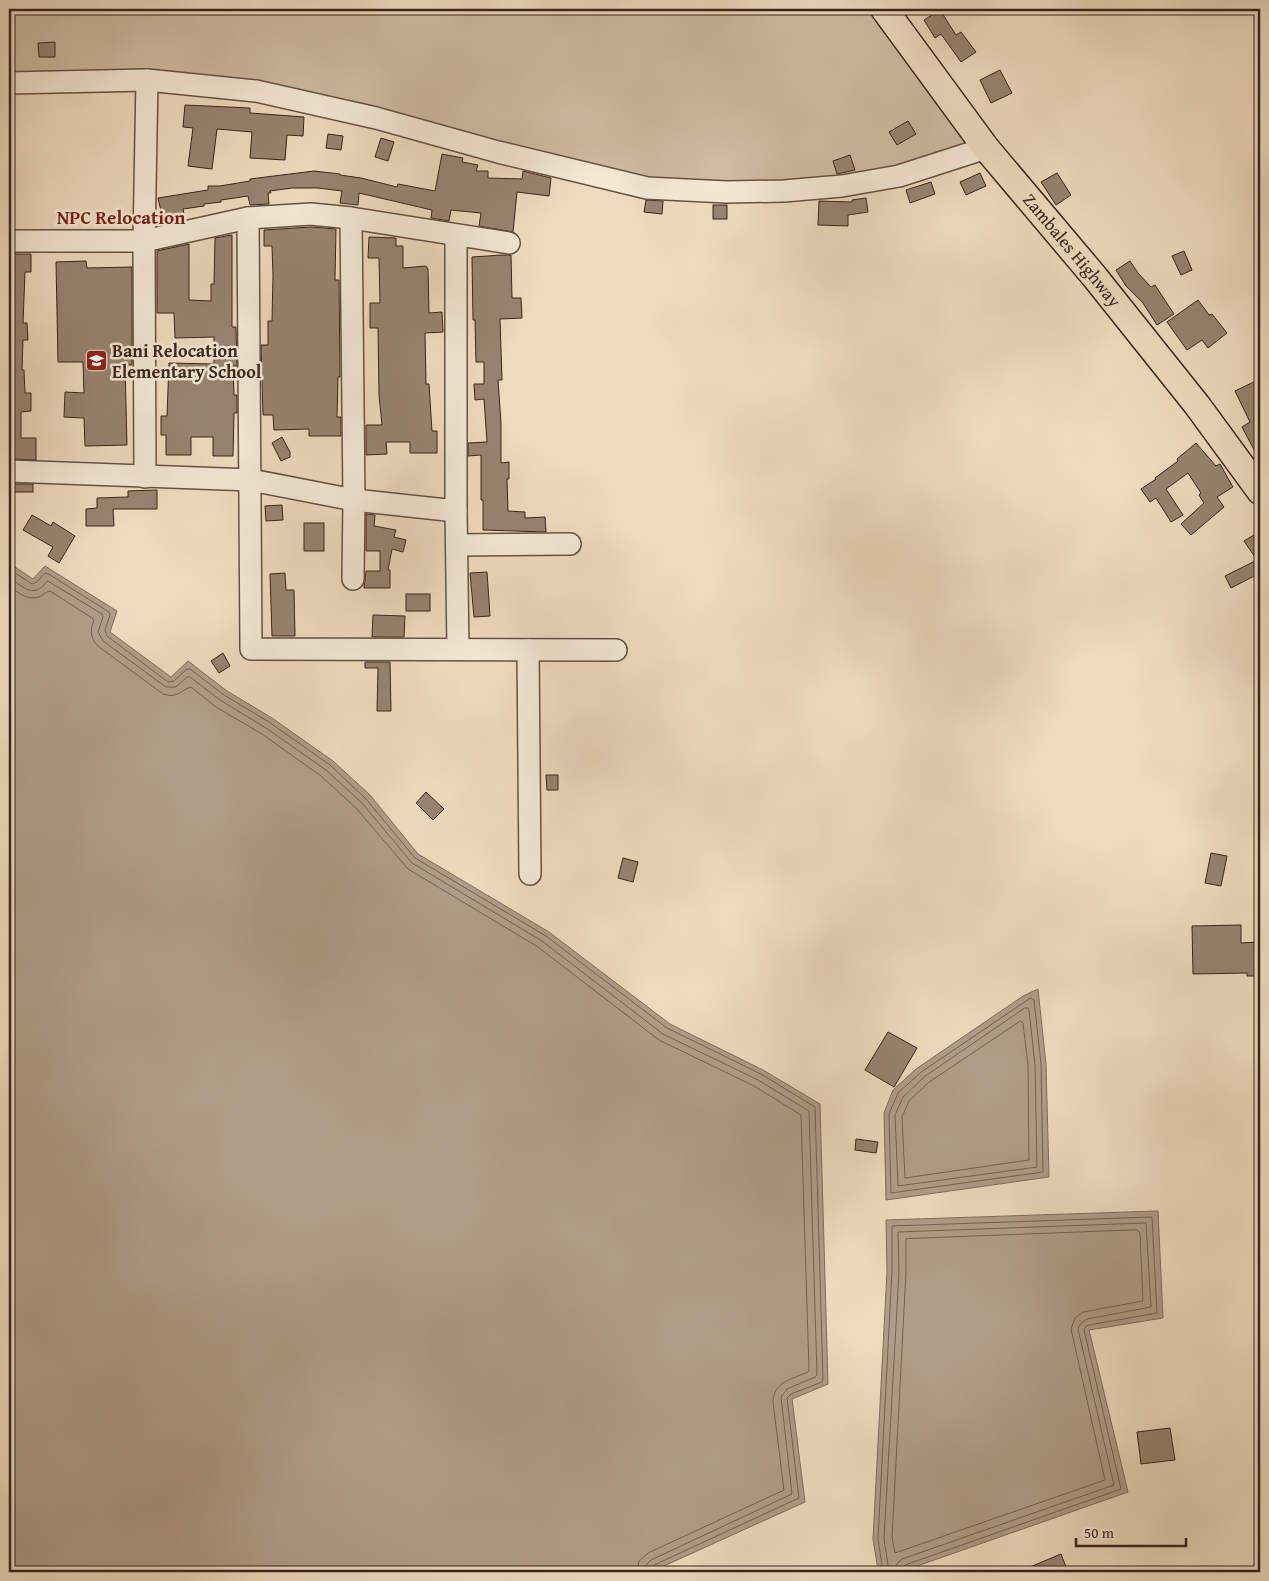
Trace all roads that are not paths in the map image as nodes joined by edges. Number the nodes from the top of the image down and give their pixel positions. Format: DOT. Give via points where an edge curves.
graph roads {
  1 [pos="884,9"];
  2 [pos="147,80"];
  3 [pos="9,83"];
  4 [pos="986,148"];
  5 [pos="248,218"];
  6 [pos="351,218"];
  7 [pos="456,235"];
  8 [pos="9,241"];
  9 [pos="144,241"];
  10 [pos="510,243"];
  11 [pos="9,471"];
  12 [pos="145,477"];
  13 [pos="251,480"];
  14 [pos="1260,491"];
  15 [pos="354,500"];
  16 [pos="456,511"];
  17 [pos="570,544"];
  18 [pos="457,545"];
  19 [pos="353,579"];
  20 [pos="458,649"];
  21 [pos="528,650"];
  22 [pos="616,650"];
  23 [pos="530,874"];
  1 -- 4 [label="main road, Zambales Highway"];
  2 -- 3 [label="street"];
  2 -- 4 [label="street" via="256,91 376,118 647,188 726,192 842,186 899,176"];
  2 -- 9 [label="street"];
  4 -- 14 [label="main road, Zambales Highway" via="1094,276"];
  5 -- 6 [label="street" via="311,214"];
  5 -- 9 [label="street"];
  5 -- 13 [label="street"];
  6 -- 7 [label="street"];
  6 -- 15 [label="street"];
  7 -- 10 [label="street"];
  7 -- 16 [label="street"];
  8 -- 9 [label="street"];
  9 -- 12 [label="street"];
  11 -- 12 [label="street"];
  12 -- 13 [label="street"];
  13 -- 15 [label="street"];
  13 -- 20 [label="street" via="252,648"];
  15 -- 16 [label="street"];
  15 -- 19 [label="street"];
  16 -- 18 [label="street"];
  17 -- 18 [label="street"];
  18 -- 20 [label="street"];
  20 -- 21 [label="street"];
  21 -- 22 [label="street"];
  21 -- 23 [label="street"];
}
